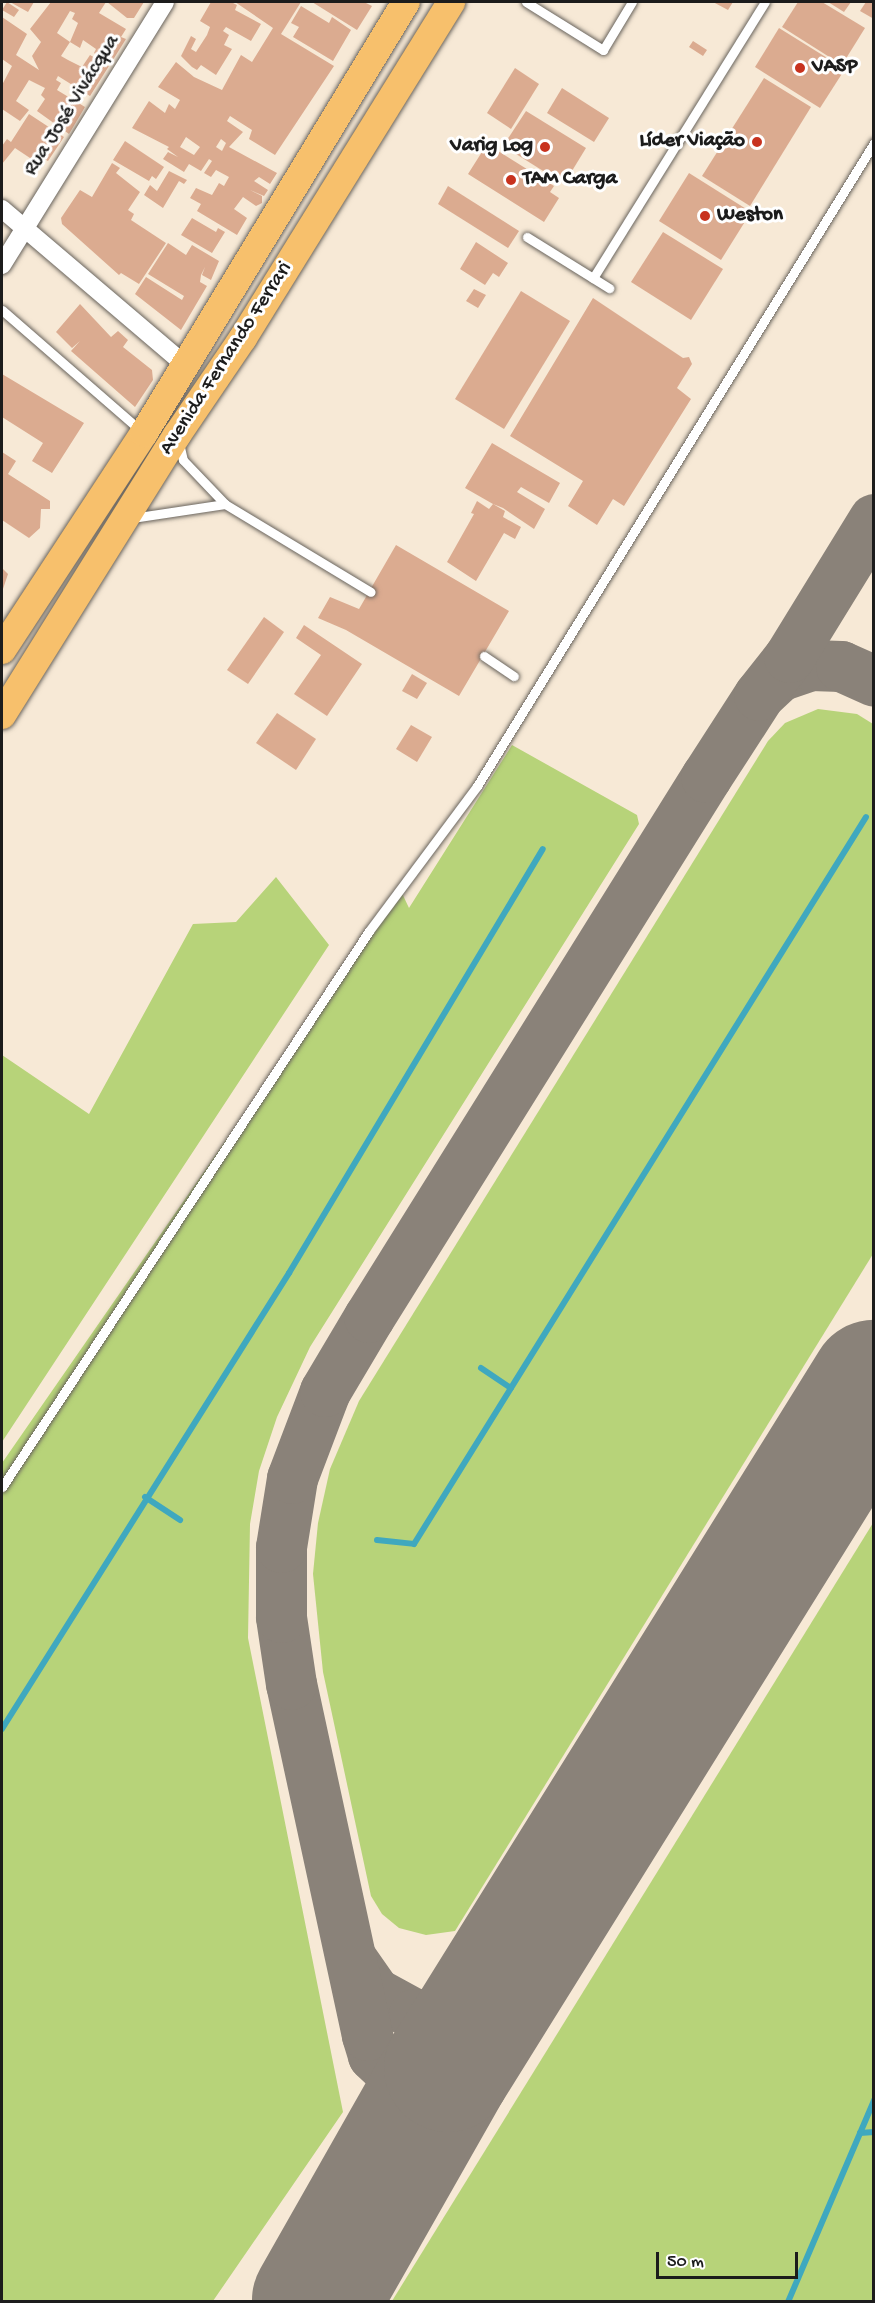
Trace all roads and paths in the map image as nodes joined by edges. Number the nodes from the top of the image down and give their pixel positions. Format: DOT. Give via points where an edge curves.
graph roads {
  1 [pos="165,2"];
  2 [pos="406,2"];
  3 [pos="451,2"];
  4 [pos="526,2"];
  5 [pos="632,2"];
  6 [pos="765,2"];
  7 [pos="873,143"];
  8 [pos="2,209"];
  9 [pos="24,229"];
  10 [pos="527,237"];
  11 [pos="2,265"];
  12 [pos="593,278"];
  13 [pos="609,288"];
  14 [pos="2,310"];
  15 [pos="185,365"];
  16 [pos="144,433"];
  17 [pos="177,435"];
  18 [pos="225,504"];
  19 [pos="124,519"];
  20 [pos="371,592"];
  21 [pos="2,651"];
  22 [pos="484,656"];
  23 [pos="514,676"];
  24 [pos="2,715"];
  25 [pos="2,1487"];
  1 -- 9 [label="street, Rua José Vivácqua"];
  2 -- 15 [label="main road, Avenida Fernando Ferrari"];
  3 -- 17 [label="main road, Avenida Fernando Ferrari" via="243,338"];
  4 -- 5 [label="lane" via="603,50"];
  6 -- 12 [label="lane"];
  7 -- 25 [label="lane" via="477,786 369,931"];
  8 -- 9 [label="street"];
  9 -- 11 [label="street, Rua José Vivácqua"];
  9 -- 15 [label="street"];
  10 -- 12 [label="lane"];
  12 -- 13 [label="lane"];
  14 -- 16 [label="lane"];
  15 -- 16 [label="main road, Avenida Fernando Ferrari"];
  15 -- 17 [label="main road" via="187,382"];
  16 -- 21 [label="main road, Avenida Fernando Ferrari"];
  17 -- 18 [label="lane" via="183,460"];
  17 -- 19 [label="main road, Avenida Fernando Ferrari"];
  18 -- 19 [label="lane"];
  18 -- 20 [label="lane"];
  19 -- 24 [label="main road, Avenida Fernando Ferrari"];
  22 -- 23 [label="lane"];
}
